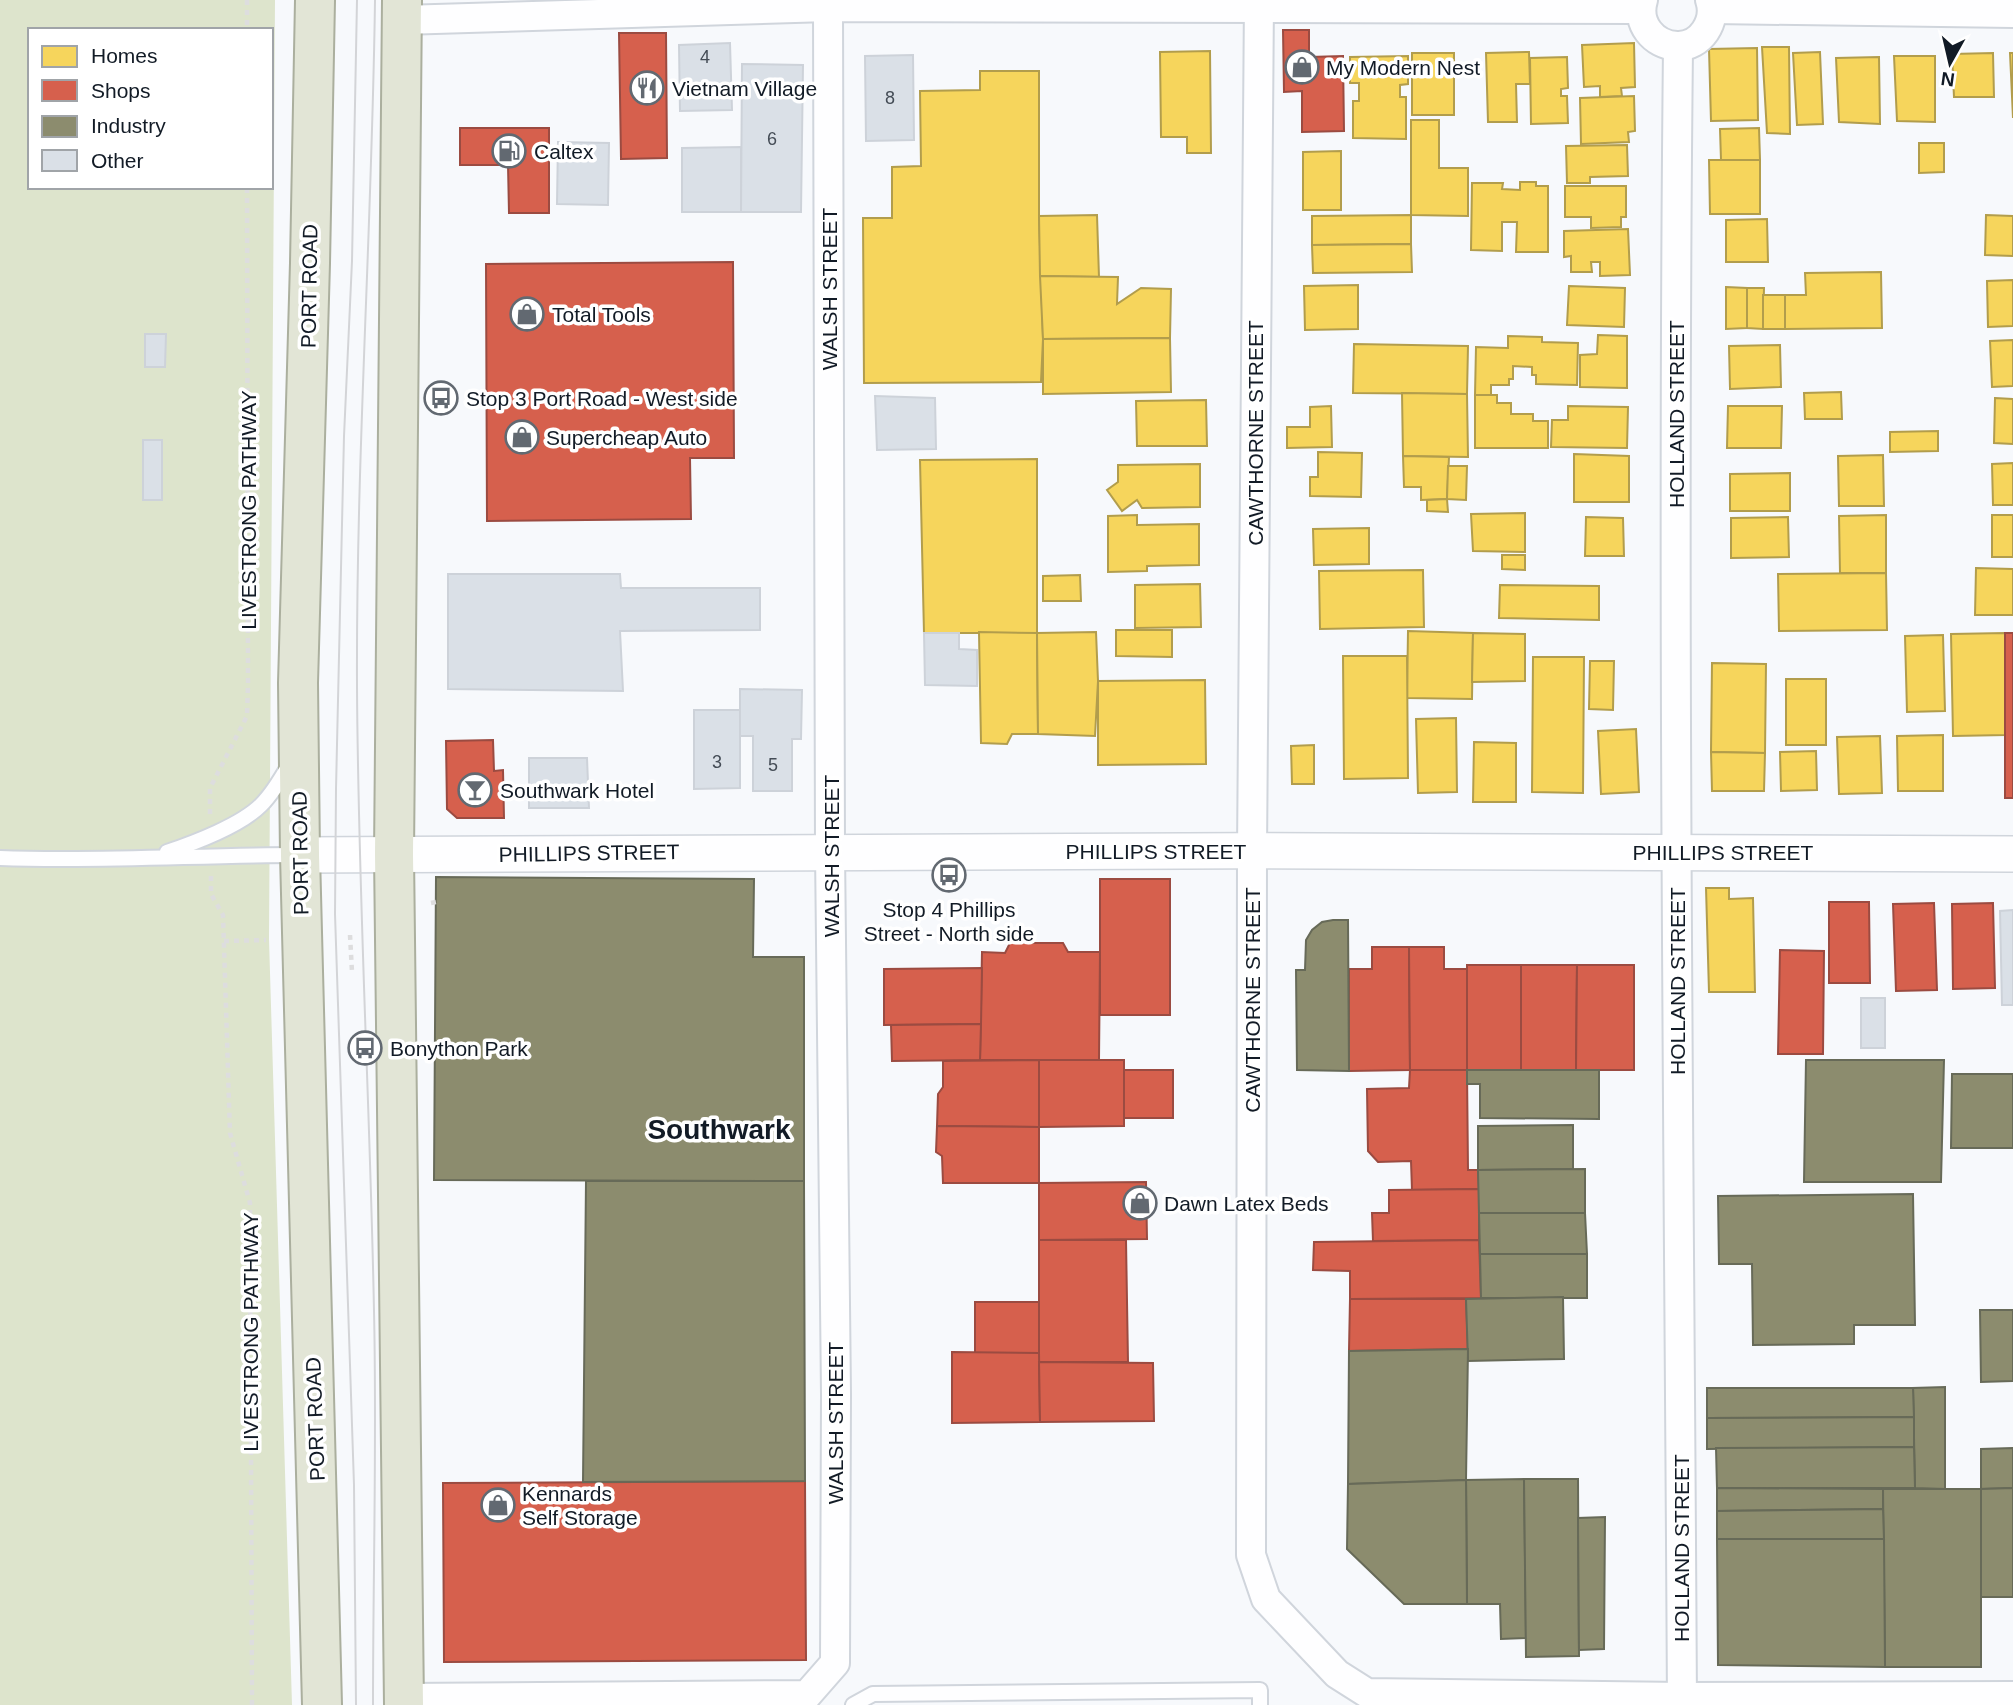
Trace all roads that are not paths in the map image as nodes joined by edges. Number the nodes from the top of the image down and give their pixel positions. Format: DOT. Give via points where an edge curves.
graph roads {
  1 [pos="315,0"];
  2 [pos="1258,3"];
  3 [pos="1642,4"];
  4 [pos="1712,5"];
  5 [pos="828,7"];
  6 [pos="402,10"];
  7 [pos="2013,13"];
  8 [pos="1678,47"];
  9 [pos="299,748"];
  10 [pos="830,851"];
  11 [pos="1676,851"];
  12 [pos="1252,852"];
  13 [pos="394,854"];
  14 [pos="2013,854"];
  15 [pos="300,855"];
  16 [pos="0,858"];
  17 [pos="121,859"];
  18 [pos="2013,1696"];
  19 [pos="1682,1701"];
  20 [pos="404,1702"];
  21 [pos="322,1705"];
  22 [pos="853,1705"];
  23 [pos="1260,1705"];
  1 -- 9 [label="highway, PORT ROAD"];
  2 -- 3 [label="street"];
  2 -- 5 [label="street"];
  2 -- 12 [label="street, CAWTHORNE STREET"];
  3 -- 8 [label="street" via="1645,28 1659,42"];
  4 -- 7 [label="street"];
  4 -- 8 [label="street" via="1709,28 1696,41"];
  5 -- 6 [label="street"];
  5 -- 10 [label="street, WALSH STREET"];
  6 -- 13 [label="highway"];
  8 -- 11 [label="street, HOLLAND STREET"];
  9 -- 15 [label="highway, PORT ROAD"];
  9 -- 17 [label="lane" via="275,788 249,815 186,846"];
  10 -- 12 [label="street, PHILLIPS STREET"];
  10 -- 13 [label="street, PHILLIPS STREET"];
  10 -- 20 [label="street, WALSH STREET" via="835,1663 807,1695"];
  11 -- 12 [label="street, PHILLIPS STREET"];
  11 -- 14 [label="street, PHILLIPS STREET"];
  11 -- 19 [label="street, HOLLAND STREET"];
  12 -- 19 [label="street, CAWTHORNE STREET" via="1251,1555 1266,1599 1337,1674 1367,1693"];
  13 -- 15 [label="street, PHILLIPS STREET"];
  13 -- 20 [label="highway"];
  15 -- 17 [label="lane"];
  15 -- 21 [label="highway, PORT ROAD"];
  16 -- 17 [label="lane"];
  18 -- 19 [label="street"];
  22 -- 23 [label="lane" via="873,1693 1260,1690"];
}
